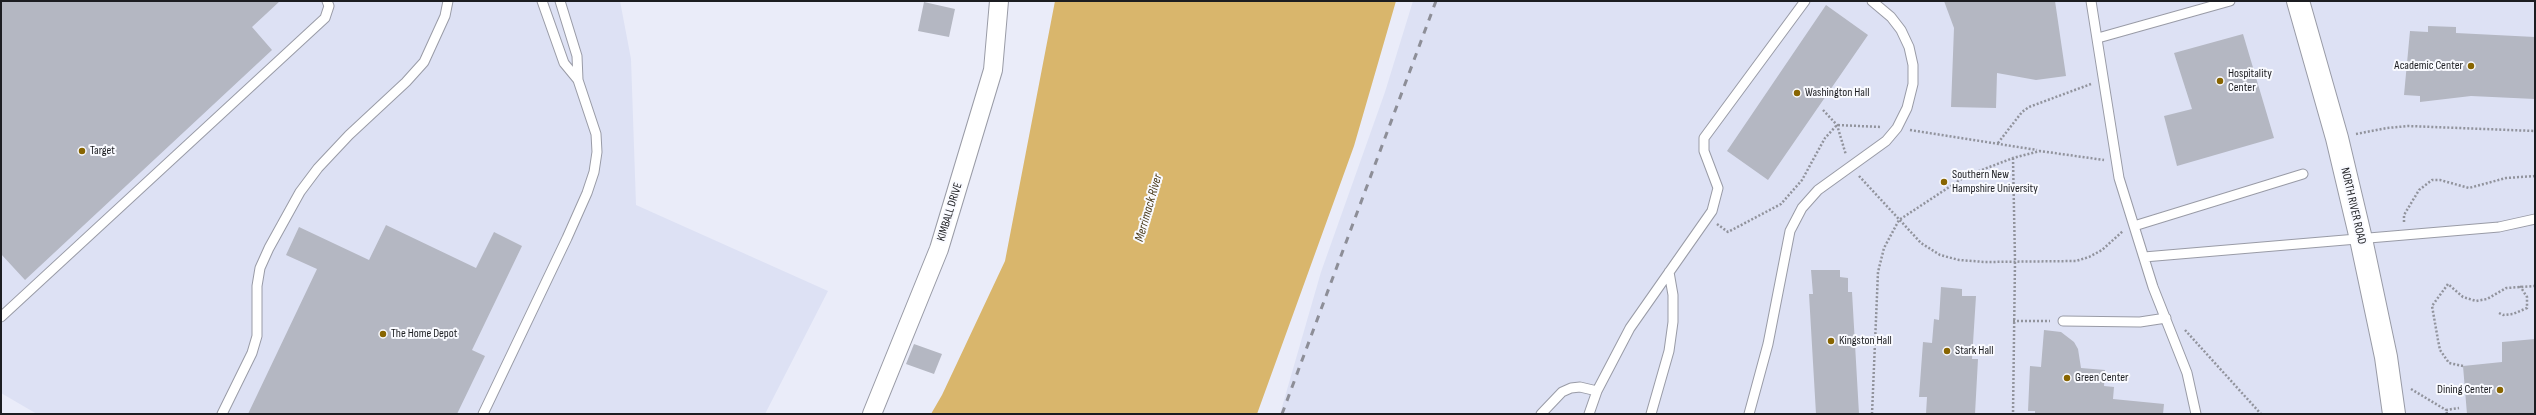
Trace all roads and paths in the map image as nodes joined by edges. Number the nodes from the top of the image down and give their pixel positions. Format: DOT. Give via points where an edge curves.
graph roads {
  1 [pos="327,1"];
  2 [pos="448,1"];
  3 [pos="542,1"];
  4 [pos="560,1"];
  5 [pos="999,1"];
  6 [pos="1805,1"];
  7 [pos="1872,1"];
  8 [pos="2091,1"];
  9 [pos="2230,1"];
  10 [pos="2298,1"];
  11 [pos="2098,38"];
  12 [pos="578,80"];
  13 [pos="2091,84"];
  14 [pos="1823,110"];
  15 [pos="1836,125"];
  16 [pos="1897,128"];
  17 [pos="2535,131"];
  18 [pos="2337,138"];
  19 [pos="1998,143"];
  20 [pos="2040,151"];
  21 [pos="2012,158"];
  22 [pos="2116,162"];
  23 [pos="1852,167"];
  24 [pos="2303,174"];
  25 [pos="2535,176"];
  26 [pos="1708,217"];
  27 [pos="2535,219"];
  28 [pos="1899,220"];
  29 [pos="2134,226"];
  30 [pos="2404,234"];
  31 [pos="2361,239"];
  32 [pos="2144,257"];
  33 [pos="2015,262"];
  34 [pos="1669,272"];
  35 [pos="2520,286"];
  36 [pos="2535,286"];
  37 [pos="2499,313"];
  38 [pos="1,316"];
  39 [pos="2166,318"];
  40 [pos="2013,321"];
  41 [pos="2063,321"];
  42 [pos="2183,327"];
  43 [pos="2462,366"];
  44 [pos="2410,389"];
  45 [pos="1597,391"];
  46 [pos="2459,408"];
  47 [pos="2446,412"];
  48 [pos="222,414"];
  49 [pos="483,414"];
  50 [pos="872,414"];
  51 [pos="1541,414"];
  52 [pos="1589,414"];
  53 [pos="1651,414"];
  54 [pos="1749,414"];
  55 [pos="1872,414"];
  56 [pos="2013,414"];
  57 [pos="2196,414"];
  58 [pos="2261,414"];
  59 [pos="2394,414"];
  1 -- 38 [label="lane" via="329,6 325,18"];
  2 -- 48 [label="lane" via="445,16 424,62 318,168 300,192 269,248 260,268 257,286 257,336 252,353"];
  3 -- 12 [label="lane" via="564,63"];
  4 -- 12 [label="lane" via="576,56"];
  5 -- 50 [label="street, KIMBALL DRIVE" via="993,70 939,249"];
  6 -- 26 [label="lane" via="1704,138 1704,152 1718,188 1718,197"];
  7 -- 16 [label="lane" via="1891,17 1901,30 1909,47 1913,65 1910,96"];
  8 -- 11 [label="lane"];
  9 -- 11 [label="lane"];
  10 -- 18 [label="street, NORTH RIVER ROAD"];
  11 -- 22 [label="lane"];
  12 -- 49 [label="lane" via="596,134 598,152 594,172 567,238"];
  13 -- 19 [label="path" via="2029,107 2022,112"];
  14 -- 15 [label="path"];
  15 -- 16 [label="path"];
  15 -- 23 [label="path"];
  15 -- 26 [label="path" via="1825,138 1802,180 1781,204 1740,223 1728,232"];
  16 -- 19 [label="path"];
  16 -- 23 [label="lane" via="1886,141"];
  17 -- 18 [label="path" via="2408,126 2369,130"];
  18 -- 31 [label="street, NORTH RIVER ROAD"];
  19 -- 20 [label="path"];
  20 -- 21 [label="path"];
  20 -- 22 [label="path"];
  21 -- 28 [label="path" via="1966,176"];
  21 -- 33 [label="path"];
  22 -- 29 [label="lane"];
  23 -- 28 [label="path" via="1864,185"];
  23 -- 54 [label="lane" via="1818,190 1802,208 1790,231 1768,344"];
  24 -- 29 [label="lane"];
  25 -- 30 [label="path" via="2506,178 2469,188 2432,180 2422,186 2404,215"];
  26 -- 34 [label="lane"];
  27 -- 30 [label="lane" via="2498,227"];
  28 -- 33 [label="path" via="1921,243 1940,255 1959,260"];
  28 -- 55 [label="path" via="1884,248 1878,272"];
  29 -- 32 [label="lane"];
  29 -- 33 [label="path" via="2122,231 2113,241 2089,257 2076,261"];
  30 -- 31 [label="lane"];
  31 -- 32 [label="lane"];
  31 -- 59 [label="street, NORTH RIVER ROAD" via="2386,357"];
  32 -- 39 [label="lane"];
  33 -- 40 [label="path"];
  34 -- 45 [label="lane" via="1630,328"];
  34 -- 53 [label="lane" via="1673,295 1673,322 1669,351"];
  35 -- 36 [label="path"];
  35 -- 37 [label="path" via="2527,296 2527,308 2513,314"];
  35 -- 43 [label="path" via="2506,288 2486,299 2476,301 2463,297 2448,284 2434,303 2440,350 2449,363"];
  39 -- 41 [label="lane" via="2140,322"];
  39 -- 57 [label="lane" via="2187,373"];
  40 -- 41 [label="path"];
  40 -- 56 [label="path"];
  42 -- 58 [label="path"];
  44 -- 47 [label="path"];
  45 -- 51 [label="lane" via="1580,387 1571,388 1562,392"];
  45 -- 52 [label="lane"];
  46 -- 47 [label="path"];
}
